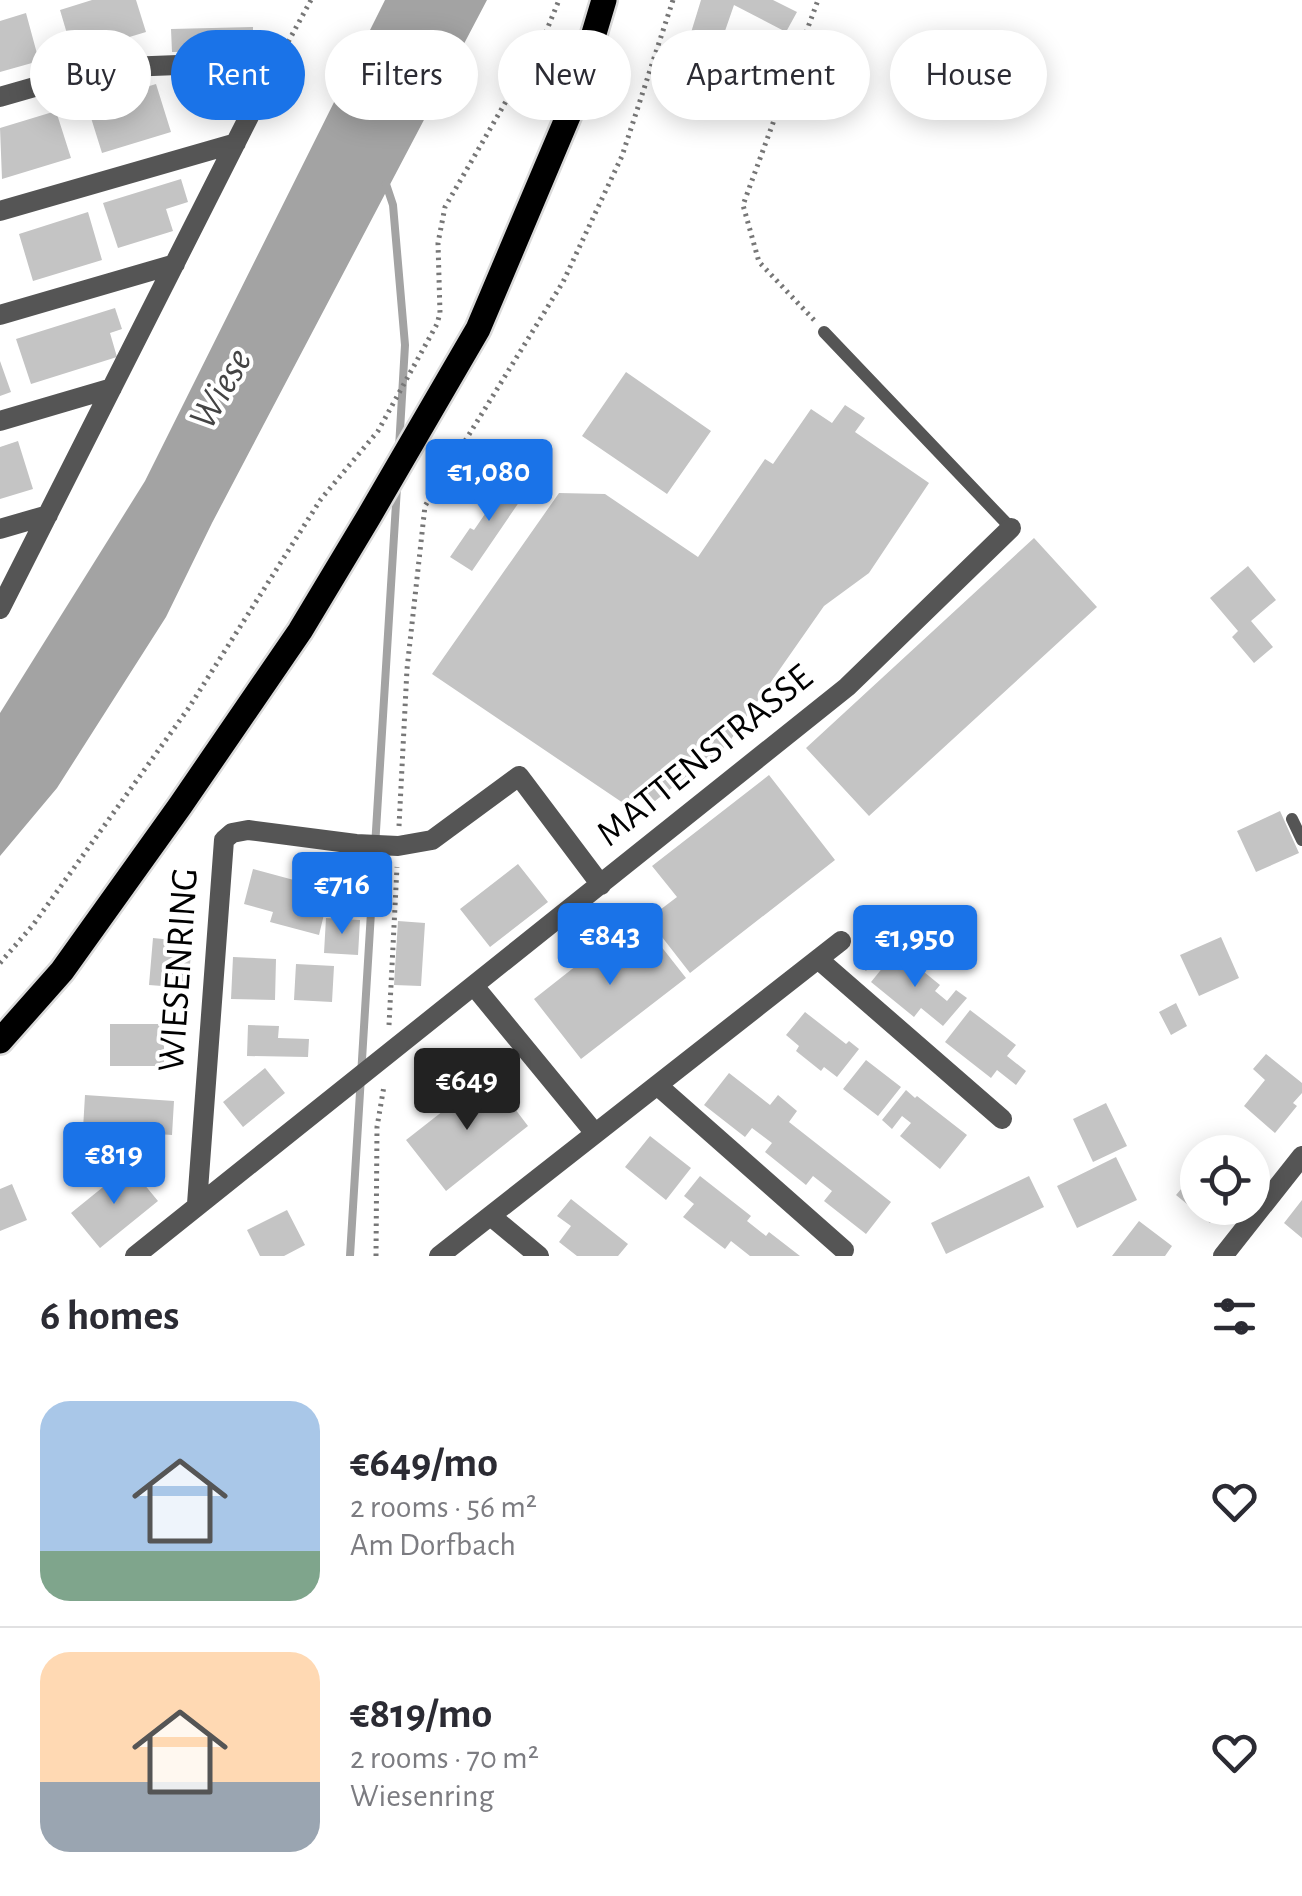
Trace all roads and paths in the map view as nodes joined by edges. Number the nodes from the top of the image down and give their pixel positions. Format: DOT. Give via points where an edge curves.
graph roads {
  1 [pos="310,0"];
  2 [pos="559,0"];
  3 [pos="604,0"];
  4 [pos="673,0"];
  5 [pos="818,0"];
  6 [pos="294,30"];
  7 [pos="171,65"];
  8 [pos="0,97"];
  9 [pos="248,120"];
  10 [pos="236,144"];
  11 [pos="0,211"];
  12 [pos="175,264"];
  13 [pos="0,315"];
  14 [pos="824,332"];
  15 [pos="112,388"];
  16 [pos="0,421"];
  17 [pos="48,515"];
  18 [pos="1011,528"];
  19 [pos="0,529"];
  20 [pos="0,609"];
  21 [pos="1292,819"];
  22 [pos="1302,840"];
  23 [pos="393,846"];
  24 [pos="601,885"];
  25 [pos="841,941"];
  26 [pos="818,959"];
  27 [pos="0,962"];
  28 [pos="474,986"];
  29 [pos="0,1041"];
  30 [pos="385,1056"];
  31 [pos="657,1085"];
  32 [pos="1002,1119"];
  33 [pos="594,1132"];
  34 [pos="1302,1156"];
  35 [pos="197,1204"];
  36 [pos="492,1217"];
  37 [pos="844,1250"];
  38 [pos="134,1256"];
  39 [pos="376,1256"];
  40 [pos="439,1256"];
  41 [pos="539,1256"];
  42 [pos="1223,1256"];
  1 -- 6 [label="path"];
  2 -- 27 [label="path" via="444,208 440,313 378,431 321,499 188,709"];
  3 -- 29 [label="main road" via="572,106 478,329 300,631 62,971"];
  4 -- 23 [label="path" via="622,156 563,282 425,506"];
  5 -- 14 [label="path" via="744,205 759,262"];
  7 -- 8 [label="street" via="101,68"];
  9 -- 10 [label="street"];
  10 -- 11 [label="street"];
  10 -- 12 [label="street"];
  12 -- 13 [label="street"];
  12 -- 15 [label="street"];
  14 -- 18 [label="lane"];
  15 -- 16 [label="street"];
  15 -- 17 [label="street"];
  17 -- 19 [label="street"];
  17 -- 20 [label="street"];
  18 -- 24 [label="street, MATTENSTRASSE" via="847,687"];
  21 -- 22 [label="lane"];
  23 -- 24 [label="street, WIESENRING" via="432,840 519,776"];
  23 -- 30 [label="path"];
  23 -- 35 [label="street, WIESENRING" via="248,830 224,840"];
  24 -- 28 [label="street, MATTENSTRASSE"];
  25 -- 26 [label="street"];
  26 -- 31 [label="street"];
  26 -- 32 [label="street"];
  28 -- 30 [label="street, MATTENSTRASSE"];
  28 -- 33 [label="street"];
  30 -- 35 [label="street"];
  30 -- 39 [label="path"];
  31 -- 33 [label="street"];
  31 -- 37 [label="street"];
  33 -- 36 [label="street"];
  34 -- 42 [label="street"];
  35 -- 38 [label="street"];
  36 -- 40 [label="street"];
  36 -- 41 [label="street"];
}
